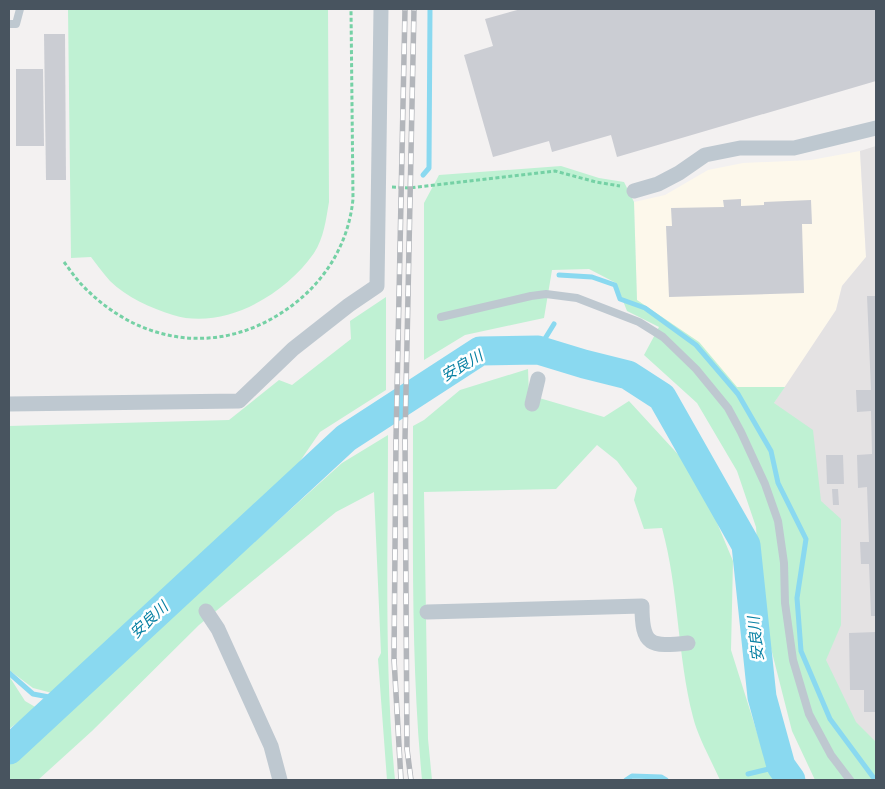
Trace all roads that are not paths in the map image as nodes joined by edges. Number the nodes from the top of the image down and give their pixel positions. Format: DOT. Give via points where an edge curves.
graph roads {
  1 [pos="20,9"];
  2 [pos="381,9"];
  3 [pos="9,24"];
  4 [pos="876,128"];
  5 [pos="634,191"];
  6 [pos="441,317"];
  7 [pos="538,379"];
  8 [pos="9,404"];
  9 [pos="532,404"];
  10 [pos="206,611"];
  11 [pos="427,612"];
  12 [pos="688,644"];
  13 [pos="278,780"];
  14 [pos="850,780"];
  1 -- 3 [label="lane" via="16,24"];
  2 -- 8 [label="street" via="377,286 293,349 239,401"];
  4 -- 5 [label="street" via="794,148 740,148 706,155 658,184"];
  6 -- 14 [label="lane" via="531,296 546,294 577,298 639,322 663,337 696,369 728,408 765,484 782,539 785,603 793,660 809,714 831,755"];
  7 -- 9 [label="street"];
  10 -- 13 [label="street" via="218,629 271,746"];
  11 -- 12 [label="street" via="642,606 643,630 648,638 658,645"];
}
